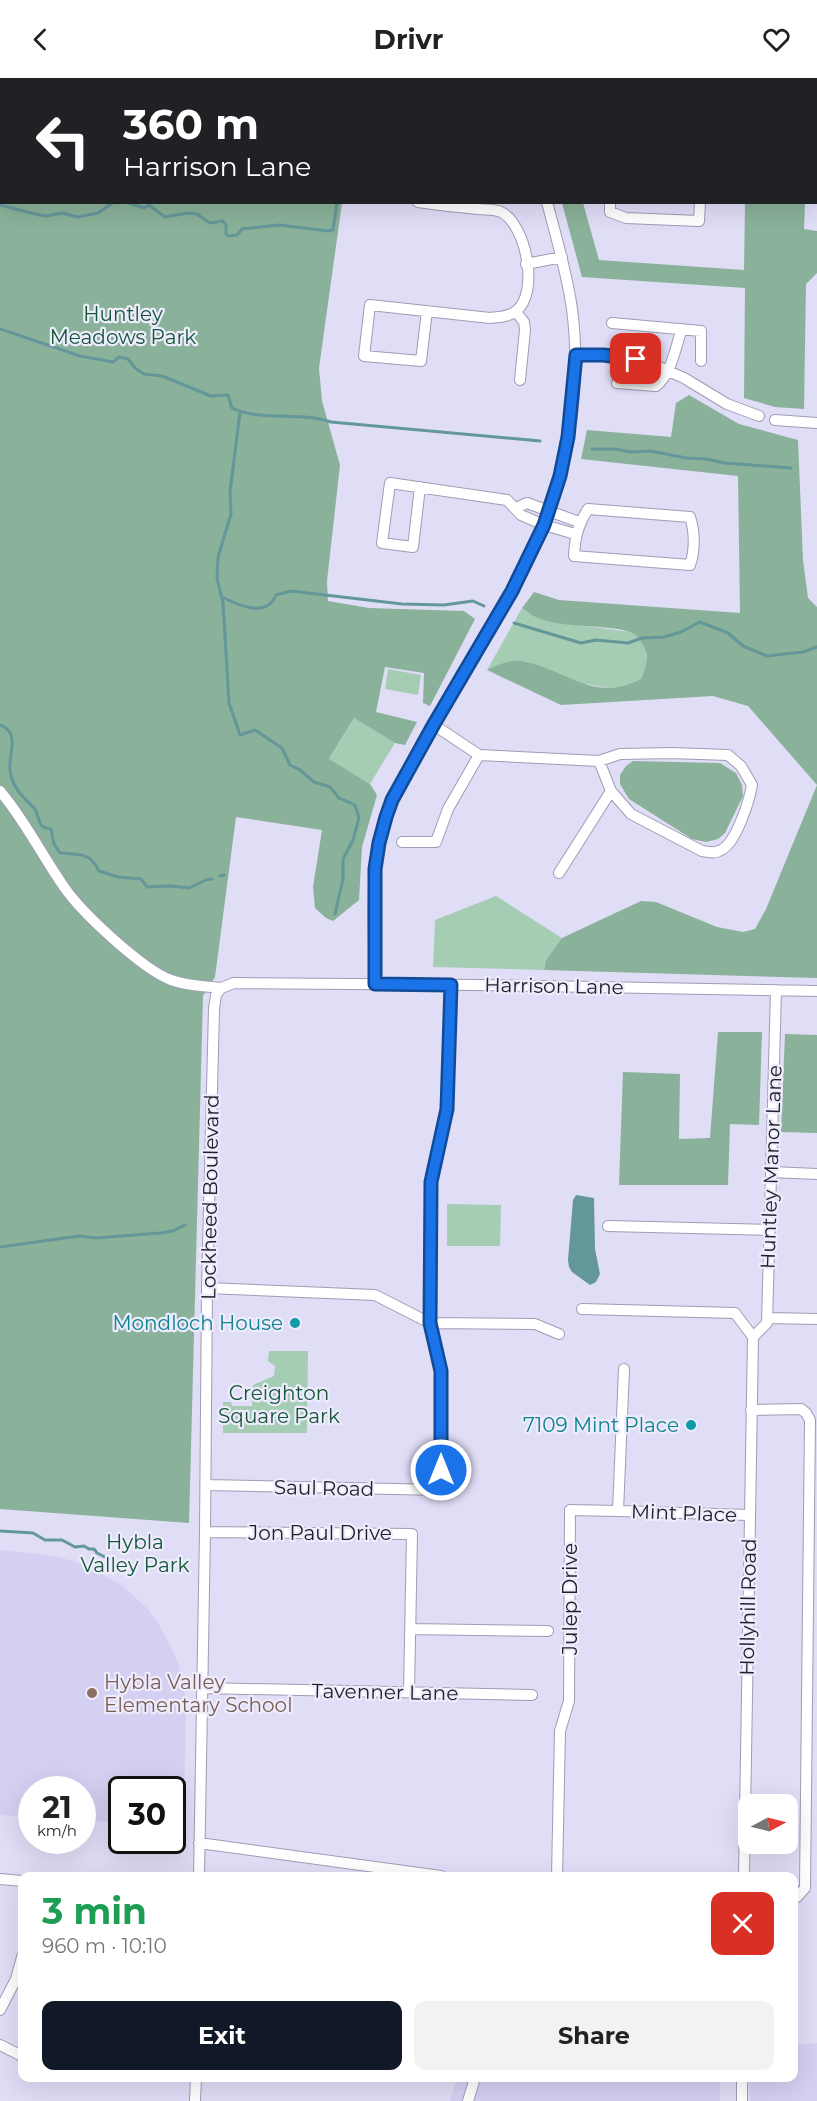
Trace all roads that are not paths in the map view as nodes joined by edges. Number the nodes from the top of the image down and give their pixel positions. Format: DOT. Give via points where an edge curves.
graph roads {
  1 [pos="450,204"];
  2 [pos="548,204"];
  3 [pos="610,204"];
  4 [pos="700,204"];
  5 [pos="483,206"];
  6 [pos="562,257"];
  7 [pos="526,264"];
  8 [pos="427,311"];
  9 [pos="516,312"];
  10 [pos="612,323"];
  11 [pos="682,329"];
  12 [pos="576,355"];
  13 [pos="701,361"];
  14 [pos="668,370"];
  15 [pos="520,380"];
  16 [pos="617,383"];
  17 [pos="759,416"];
  18 [pos="775,420"];
  19 [pos="817,423"];
  20 [pos="420,487"];
  21 [pos="516,508"];
  22 [pos="550,511"];
  23 [pos="579,522"];
  24 [pos="544,525"];
  25 [pos="575,534"];
  26 [pos="434,724"];
  27 [pos="479,754"];
  28 [pos="599,761"];
  29 [pos="0,791"];
  30 [pos="611,791"];
  31 [pos="402,843"];
  32 [pos="559,873"];
  33 [pos="375,984"];
  34 [pos="451,985"];
  35 [pos="221,988"];
  36 [pos="776,990"];
  37 [pos="817,991"];
  38 [pos="771,1172"];
  39 [pos="817,1174"];
  40 [pos="608,1226"];
  41 [pos="770,1230"];
  42 [pos="207,1288"];
  43 [pos="582,1309"];
  44 [pos="767,1318"];
  45 [pos="817,1319"];
  46 [pos="430,1323"];
  47 [pos="559,1334"];
  48 [pos="753,1337"];
  49 [pos="624,1369"];
  50 [pos="751,1410"];
  51 [pos="206,1485"];
  52 [pos="618,1511"];
  53 [pos="750,1515"];
  54 [pos="206,1532"];
  55 [pos="410,1629"];
  56 [pos="548,1631"];
  57 [pos="202,1688"];
  58 [pos="409,1692"];
  59 [pos="532,1695"];
  60 [pos="199,1843"];
  61 [pos="199,1872"];
  62 [pos="412,1872"];
  63 [pos="557,1872"];
  64 [pos="744,1872"];
  65 [pos="0,1879"];
  66 [pos="18,1881"];
  67 [pos="798,1896"];
  68 [pos="18,1972"];
  69 [pos="0,2010"];
  70 [pos="0,2045"];
  71 [pos="18,2054"];
  72 [pos="196,2082"];
  73 [pos="474,2082"];
  74 [pos="742,2082"];
  75 [pos="195,2101"];
  76 [pos="468,2101"];
  77 [pos="742,2101"];
  1 -- 5 [label="street"];
  2 -- 6 [label="street"];
  3 -- 4 [label="street" via="610,212 626,218 699,221"];
  5 -- 7 [label="street" via="514,223"];
  6 -- 7 [label="street"];
  6 -- 12 [label="street"];
  7 -- 9 [label="street" via="528,294"];
  8 -- 8 [label="street" via="369,305 364,356 421,361"];
  8 -- 9 [label="street" via="490,318"];
  9 -- 15 [label="street" via="525,330"];
  10 -- 11 [label="street"];
  11 -- 13 [label="street" via="701,331"];
  11 -- 14 [label="street"];
  12 -- 14 [label="street" via="619,356"];
  12 -- 22 [label="street" via="568,437"];
  14 -- 16 [label="street" via="656,386"];
  14 -- 17 [label="street" via="727,404"];
  18 -- 19 [label="street"];
  20 -- 20 [label="street" via="390,483 382,543 413,546"];
  20 -- 21 [label="street" via="507,500"];
  21 -- 22 [label="street" via="527,503"];
  21 -- 24 [label="street" via="521,515"];
  22 -- 23 [label="street"];
  22 -- 24 [label="street"];
  23 -- 25 [label="street"];
  23 -- 25 [label="street" via="588,509 690,517 693,556 690,565 685,566 573,556"];
  24 -- 25 [label="street"];
  24 -- 26 [label="street" via="512,591"];
  26 -- 27 [label="street"];
  26 -- 33 [label="street" via="392,800 379,843 375,869"];
  27 -- 28 [label="street"];
  27 -- 31 [label="street" via="448,809 436,842"];
  28 -- 30 [label="street"];
  28 -- 30 [label="street" via="620,754 728,754 752,785 731,843 714,853 702,851 631,814"];
  29 -- 35 [label="street, Harrison Lane" via="27,826 62,885 90,917 159,974 184,984"];
  30 -- 32 [label="street"];
  33 -- 34 [label="street, Harrison Lane"];
  33 -- 35 [label="street, Harrison Lane" via="234,983"];
  34 -- 36 [label="street, Harrison Lane"];
  34 -- 46 [label="street" via="447,1109 431,1182"];
  35 -- 42 [label="street, Lockheed Boulevard" via="214,1009"];
  36 -- 37 [label="street, Harrison Lane"];
  36 -- 38 [label="street, Huntley Manor Lane"];
  38 -- 39 [label="street"];
  38 -- 41 [label="street, Huntley Manor Lane"];
  40 -- 41 [label="street"];
  41 -- 44 [label="street, Huntley Manor Lane"];
  42 -- 46 [label="street" via="375,1295"];
  42 -- 51 [label="street, Lockheed Boulevard"];
  43 -- 48 [label="street" via="735,1313"];
  44 -- 45 [label="street"];
  44 -- 48 [label="street"];
  46 -- 47 [label="street" via="535,1324"];
  46 -- 51 [label="street, Saul Road" via="441,1371 441,1490"];
  48 -- 50 [label="street, Hollyhill Road"];
  49 -- 52 [label="street"];
  50 -- 53 [label="street, Hollyhill Road"];
  50 -- 67 [label="street" via="801,1409 810,1420 805,1888"];
  51 -- 54 [label="street, Lockheed Boulevard"];
  52 -- 53 [label="street, Mint Place"];
  52 -- 63 [label="street, Julep Drive" via="570,1510 569,1701 560,1731"];
  53 -- 64 [label="street, Hollyhill Road"];
  54 -- 55 [label="street, Jon Paul Drive" via="412,1534"];
  54 -- 57 [label="street, Lockheed Boulevard"];
  55 -- 56 [label="street"];
  55 -- 58 [label="street, Jon Paul Drive"];
  57 -- 58 [label="street, Tavenner Lane"];
  57 -- 60 [label="street, Lockheed Boulevard"];
  58 -- 59 [label="street, Tavenner Lane"];
  60 -- 61 [label="street, Lockheed Boulevard"];
  60 -- 62 [label="street"];
  65 -- 66 [label="street"];
  68 -- 69 [label="street"];
  70 -- 71 [label="street"];
  72 -- 75 [label="street"];
  73 -- 76 [label="street"];
  74 -- 77 [label="street"];
}
